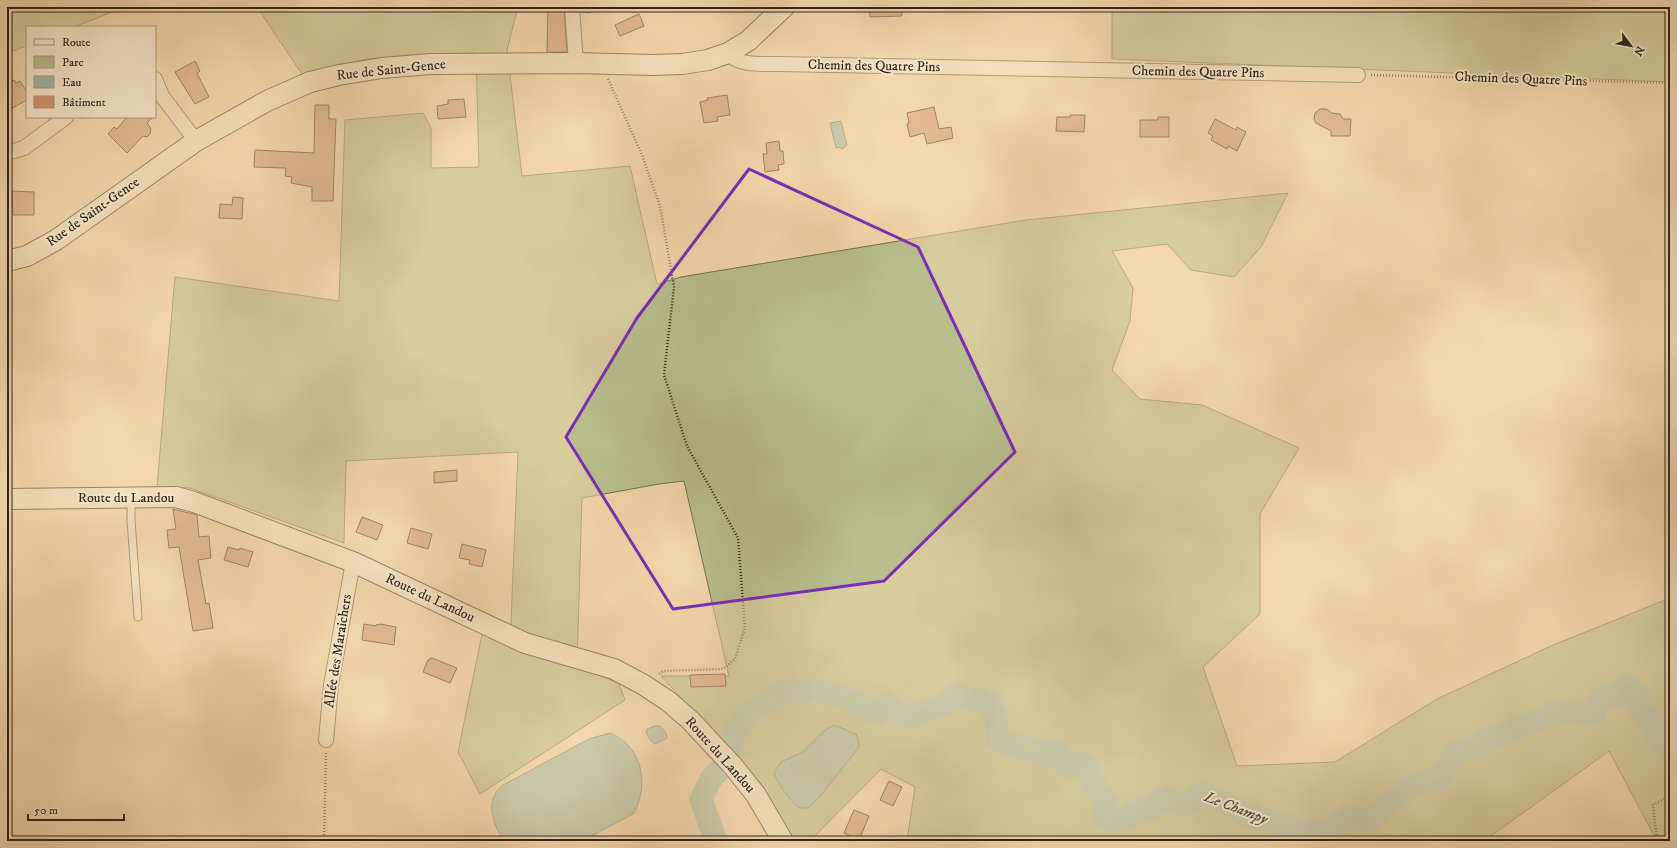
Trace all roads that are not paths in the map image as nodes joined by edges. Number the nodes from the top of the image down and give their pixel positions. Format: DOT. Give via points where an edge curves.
graph roads {
  1 [pos="572,7"];
  2 [pos="580,7"];
  3 [pos="595,7"];
  4 [pos="784,7"];
  5 [pos="728,53"];
  6 [pos="576,63"];
  7 [pos="1358,75"];
  8 [pos="156,81"];
  9 [pos="65,118"];
  10 [pos="196,141"];
  11 [pos="7,153"];
  12 [pos="7,261"];
  13 [pos="131,498"];
  14 [pos="7,499"];
  15 [pos="353,562"];
  16 [pos="138,616"];
  17 [pos="326,740"];
  18 [pos="783,841"];
  1 -- 6 [label="street"];
  2 -- 3 [label="lane"];
  4 -- 5 [label="street, Rue de Saint-Gence" via="748,41"];
  5 -- 6 [label="street, Rue de Saint-Gence" via="708,60 682,64"];
  5 -- 7 [label="street, Chemin des Quatre Pins" via="731,57 746,62 777,64"];
  6 -- 10 [label="street, Rue de Saint-Gence" via="431,64 339,75 310,82 267,101"];
  8 -- 10 [label="street" via="162,96"];
  9 -- 11 [label="street" via="24,148"];
  10 -- 12 [label="street, Rue de Saint-Gence" via="56,240 27,256"];
  13 -- 14 [label="street, Route du Landou"];
  13 -- 15 [label="street, Route du Landou" via="176,497 194,502"];
  13 -- 16 [label="lane"];
  15 -- 17 [label="street, Allée des Maraichers" via="331,685"];
  15 -- 18 [label="street, Route du Landou" via="525,643 614,669 644,685 690,720 733,766 756,794"];
}
